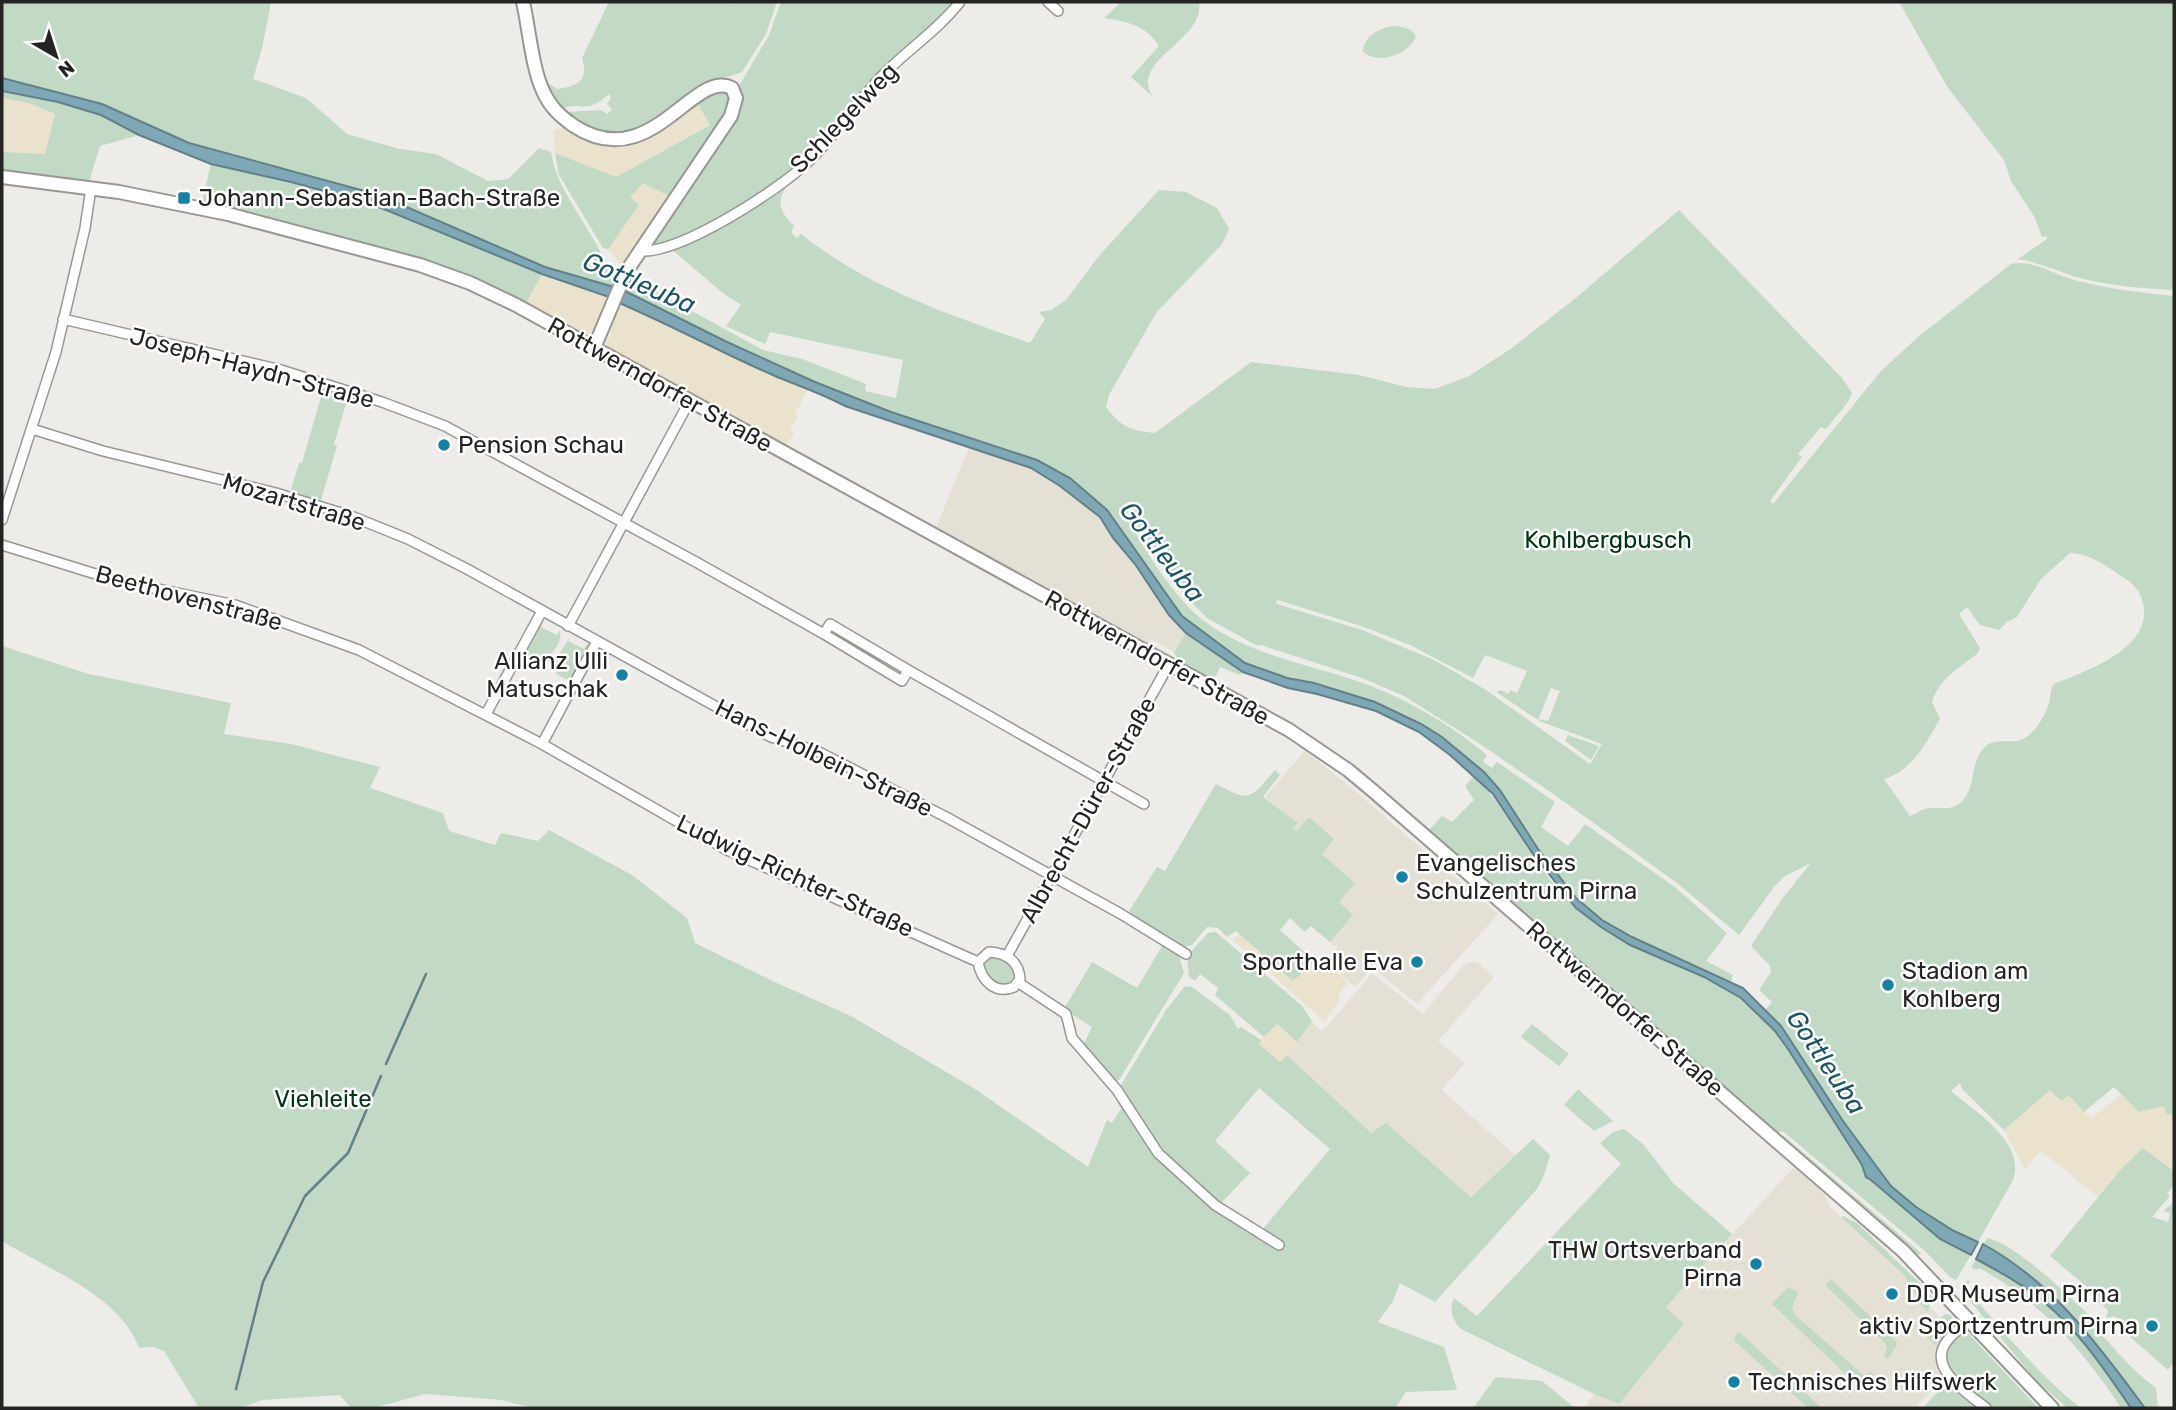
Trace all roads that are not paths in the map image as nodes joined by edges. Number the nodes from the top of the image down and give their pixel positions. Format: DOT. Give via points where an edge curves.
graph roads {
  1 [pos="523,2"];
  2 [pos="960,2"];
  3 [pos="1048,2"];
  4 [pos="1058,11"];
  5 [pos="2,177"];
  6 [pos="91,188"];
  7 [pos="640,251"];
  8 [pos="62,319"];
  9 [pos="594,348"];
  10 [pos="689,402"];
  11 [pos="32,429"];
  12 [pos="2,520"];
  13 [pos="624,523"];
  14 [pos="2,545"];
  15 [pos="542,611"];
  16 [pos="568,626"];
  17 [pos="597,641"];
  18 [pos="1169,664"];
  19 [pos="486,715"];
  20 [pos="542,744"];
  21 [pos="1104,782"];
  22 [pos="1144,804"];
  23 [pos="1052,874"];
  24 [pos="1186,954"];
  25 [pos="1007,956"];
  26 [pos="978,962"];
  27 [pos="1019,983"];
  28 [pos="1279,1245"];
  29 [pos="1968,1321"];
  30 [pos="1986,1408"];
  31 [pos="2052,1408"];
  1 -- 7 [label="main road" via="541,88 559,116 582,131 604,139 636,137 709,87 724,84 732,88 736,98 731,116"];
  2 -- 7 [label="street, Schlegelweg" via="881,77 800,169 677,244"];
  3 -- 4 [label="street"];
  5 -- 6 [label="main road, Rottwerndorfer Straße"];
  6 -- 8 [label="street"];
  6 -- 9 [label="main road, Rottwerndorfer Straße" via="228,214 421,265 516,305"];
  7 -- 9 [label="main road" via="622,279"];
  8 -- 11 [label="street"];
  8 -- 13 [label="street, Joseph-Haydn-Straße" via="281,370 382,402 445,426"];
  9 -- 10 [label="main road, Rottwerndorfer Straße"];
  10 -- 13 [label="street"];
  10 -- 18 [label="main road, Rottwerndorfer Straße"];
  11 -- 12 [label="street"];
  11 -- 15 [label="street, Mozartstraße" via="351,516 417,544"];
  13 -- 16 [label="street"];
  13 -- 21 [label="street, Joseph-Haydn-Straße" via="902,681 908,670"];
  14 -- 19 [label="street, Beethovenstraße" via="115,580 235,605 298,627 359,650"];
  15 -- 16 [label="street, Mozartstraße"];
  15 -- 19 [label="street"];
  16 -- 17 [label="street, Hans-Holbein-Straße"];
  17 -- 20 [label="street"];
  17 -- 23 [label="street, Hans-Holbein-Straße" via="771,737 817,751"];
  18 -- 21 [label="street, Albrecht-Dürer-Straße"];
  18 -- 29 [label="main road, Rottwerndorfer Straße" via="1289,730 1348,770 1898,1246"];
  19 -- 20 [label="street, Beethovenstraße"];
  20 -- 26 [label="street, Ludwig-Richter-Straße" via="727,850"];
  21 -- 22 [label="street"];
  21 -- 23 [label="street, Albrecht-Dürer-Straße"];
  23 -- 24 [label="street, Hans-Holbein-Straße"];
  23 -- 25 [label="street, Albrecht-Dürer-Straße"];
  25 -- 26 [label="street" via="989,953"];
  25 -- 27 [label="street" via="1020,974"];
  26 -- 27 [label="street" via="981,977 991,985 1010,989"];
  27 -- 28 [label="street" via="1066,1014 1072,1038 1117,1090 1158,1153 1215,1205"];
  29 -- 30 [label="street" via="1944,1345 1941,1358 1947,1374"];
  29 -- 31 [label="main road, Rottwerndorfer Straße"];
}
